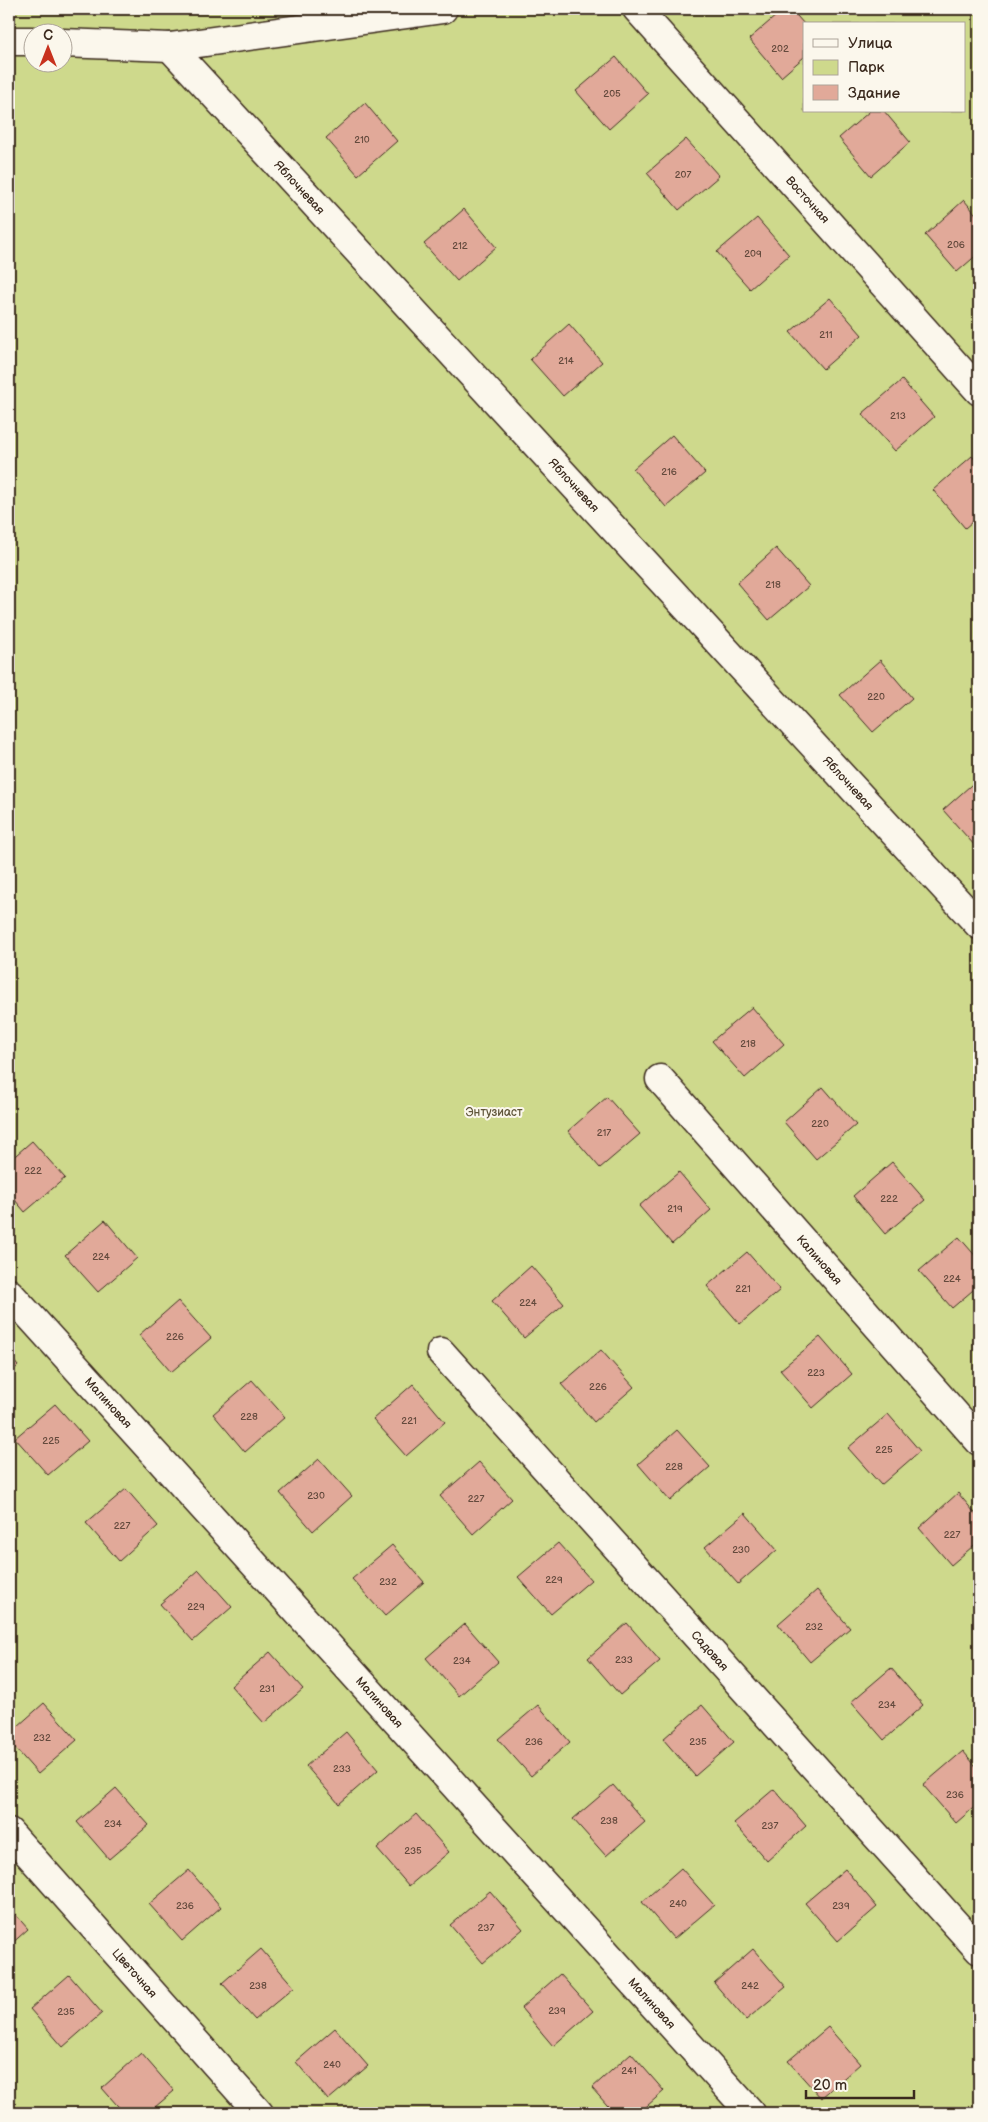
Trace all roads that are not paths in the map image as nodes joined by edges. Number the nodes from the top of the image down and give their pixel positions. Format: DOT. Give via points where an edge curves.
graph roads {
  1 [pos="443,9"];
  2 [pos="636,9"];
  3 [pos="9,40"];
  4 [pos="22,41"];
  5 [pos="72,42"];
  6 [pos="170,47"];
  7 [pos="979,391"];
  8 [pos="979,925"];
  9 [pos="660,1079"];
  10 [pos="9,1293"];
  11 [pos="440,1352"];
  12 [pos="979,1441"];
  13 [pos="9,1832"];
  14 [pos="979,1950"];
  15 [pos="259,2113"];
  16 [pos="751,2113"];
  1 -- 6 [label="street"];
  2 -- 7 [label="street, Восточная"];
  3 -- 4 [label="street"];
  5 -- 6 [label="street"];
  6 -- 8 [label="street, Яблочневая"];
  9 -- 12 [label="street, Калиновая"];
  10 -- 16 [label="street, Малиновая"];
  11 -- 14 [label="street, Садовая"];
  13 -- 15 [label="street, Цветочная"];
}
